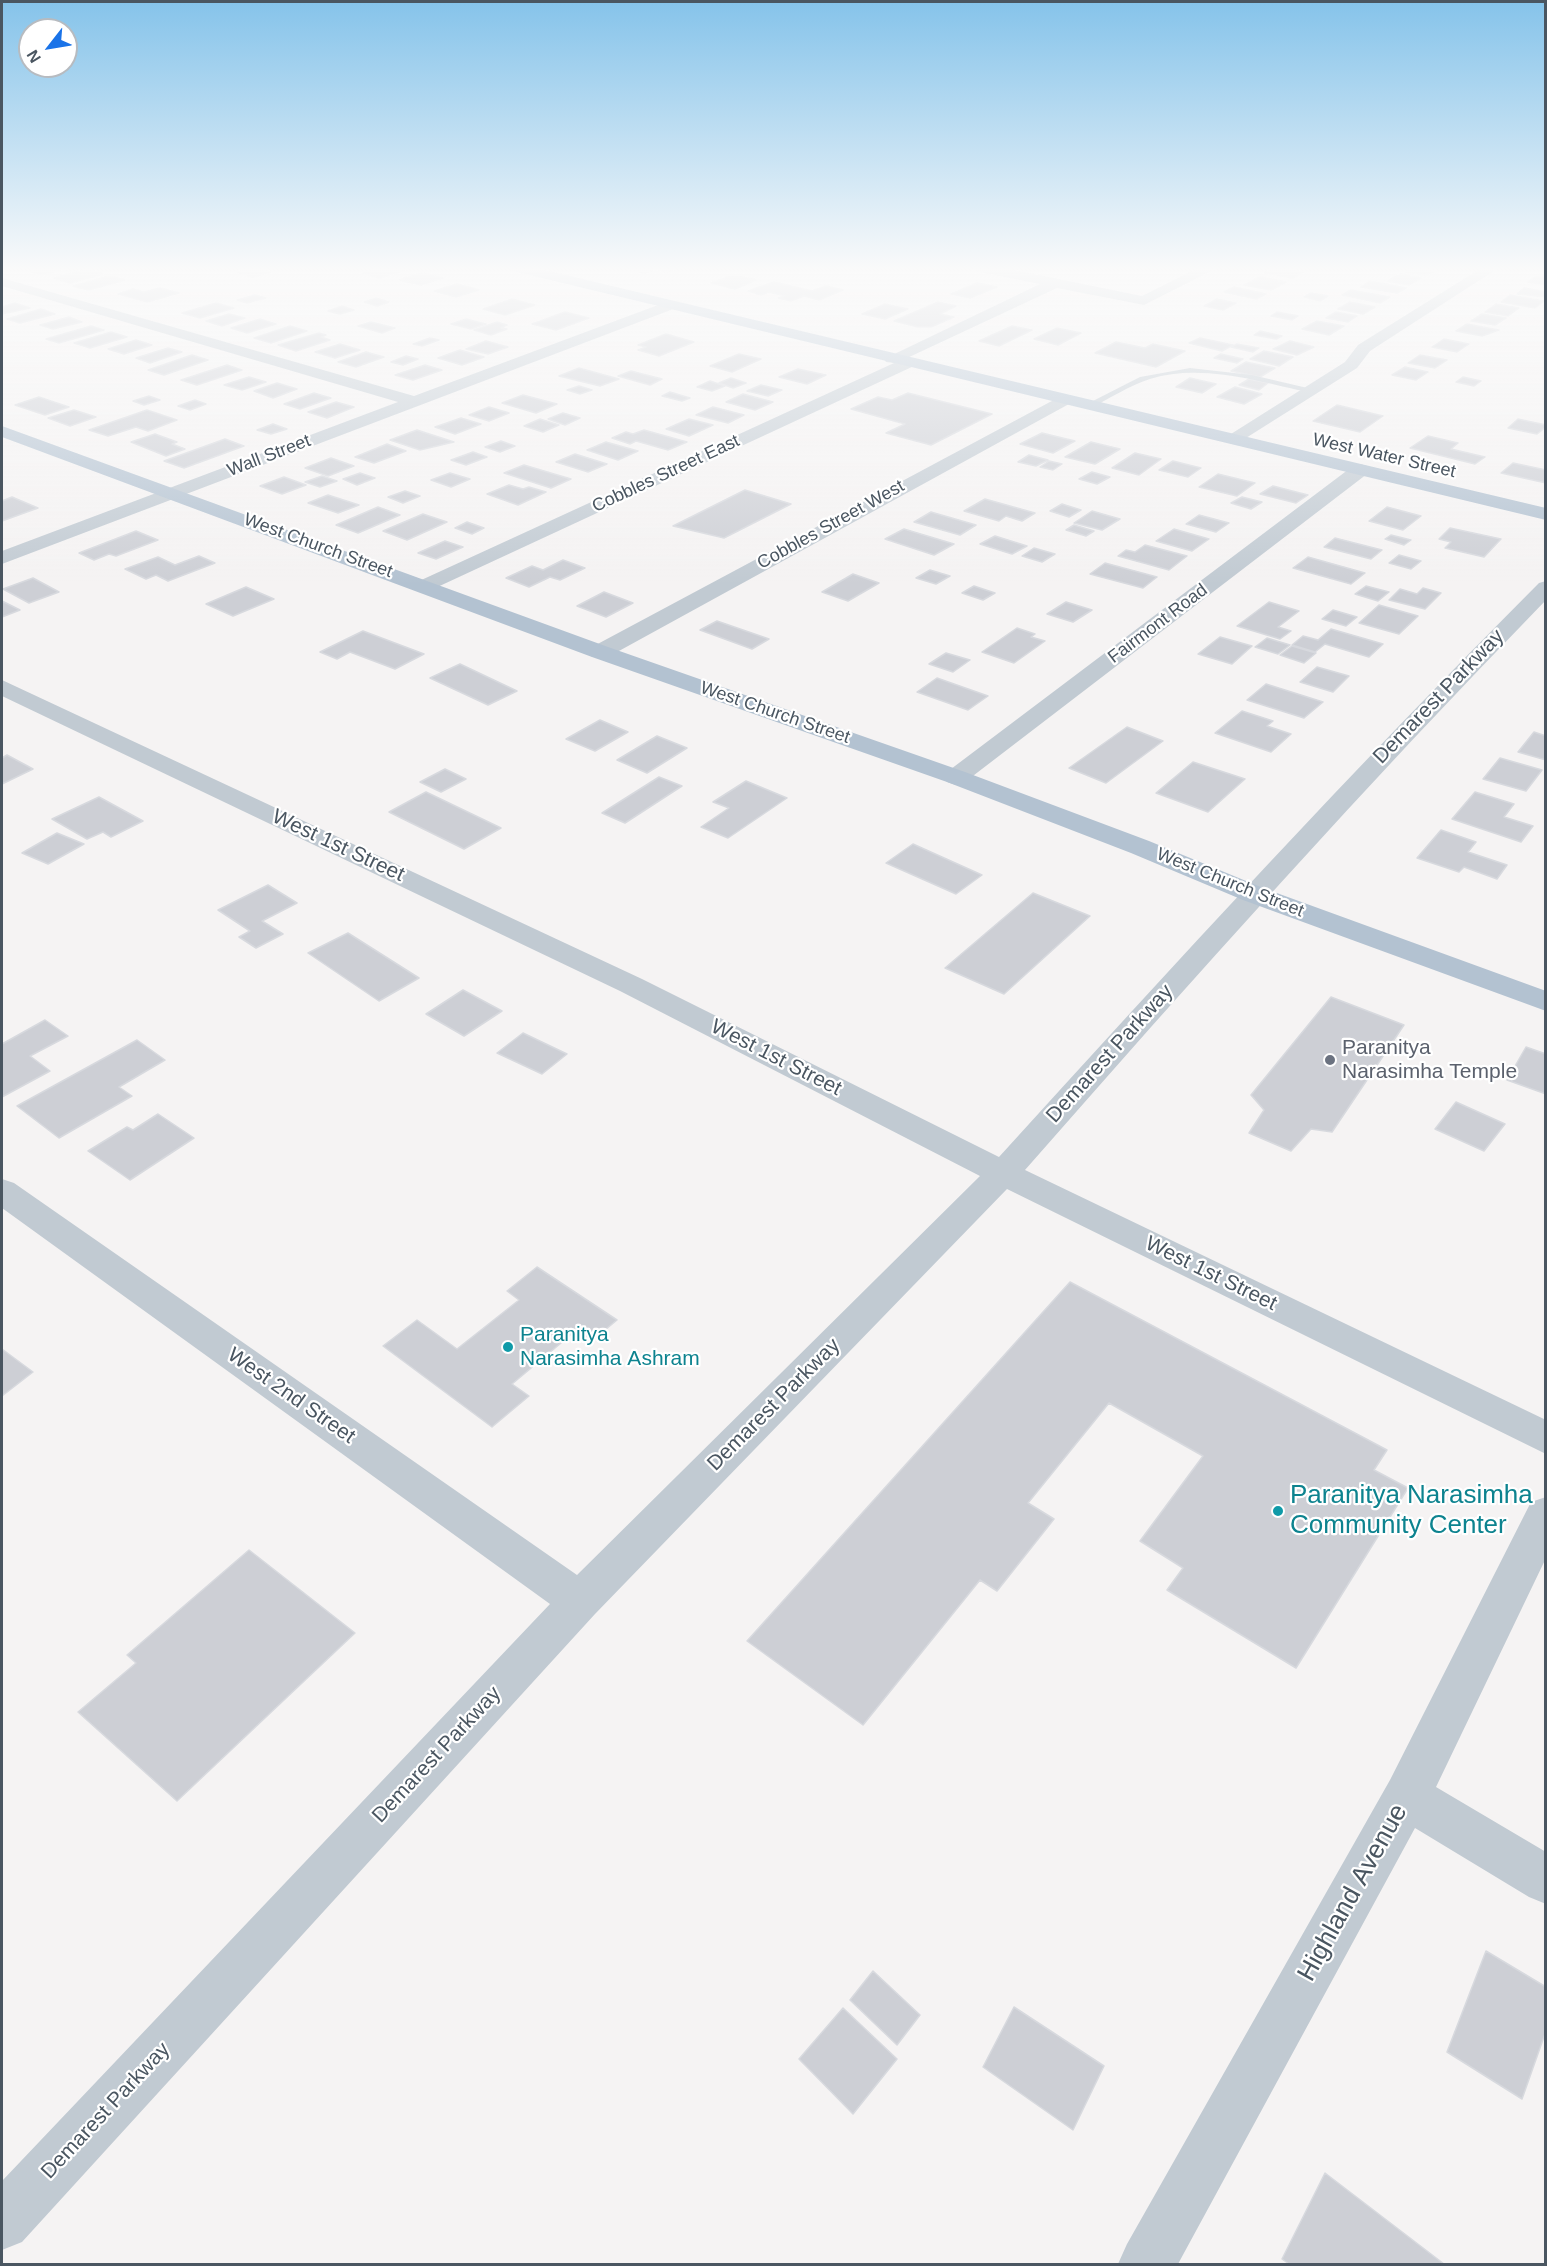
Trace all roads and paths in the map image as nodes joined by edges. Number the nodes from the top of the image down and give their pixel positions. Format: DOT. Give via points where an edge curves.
graph roads {
  1 [pos="315,373"];
  2 [pos="488,373"];
  3 [pos="875,373"];
  4 [pos="949,373"];
  5 [pos="1339,373"];
  6 [pos="1311,390"];
  7 [pos="1063,400"];
  8 [pos="412,401"];
  9 [pos="1088,406"];
  10 [pos="2,431"];
  11 [pos="1232,440"];
  12 [pos="1360,470"];
  13 [pos="173,493"];
  14 [pos="1545,514"];
  15 [pos="2,558"];
  16 [pos="424,586"];
  17 [pos="1545,587"];
  18 [pos="600,652"];
  19 [pos="2,687"];
  20 [pos="956,777"];
  21 [pos="1253,894"];
  22 [pos="1545,1002"];
  23 [pos="1003,1173"];
  24 [pos="2,1191"];
  25 [pos="1545,1438"];
  26 [pos="1545,1514"];
  27 [pos="580,1601"];
  28 [pos="1407,1796"];
  29 [pos="1545,1880"];
  30 [pos="2,2222"];
  31 [pos="1147,2265"];
  1 -- 8 [label="street"];
  2 -- 8 [label="street, Wall Street"];
  3 -- 16 [label="street, Cobbles Street East"];
  4 -- 7 [label="main road, West Water Street"];
  5 -- 6 [label="street"];
  6 -- 9 [label="lane" via="1221,374 1163,374 1138,380"];
  6 -- 11 [label="street"];
  7 -- 9 [label="main road, West Water Street"];
  7 -- 18 [label="street, Cobbles Street West"];
  8 -- 13 [label="street, Wall Street"];
  9 -- 11 [label="main road, West Water Street"];
  10 -- 13 [label="main road, West Church Street"];
  11 -- 12 [label="main road, West Water Street"];
  12 -- 14 [label="main road, West Water Street"];
  12 -- 20 [label="street, Fairmont Road"];
  13 -- 15 [label="street, Wall Street"];
  13 -- 16 [label="main road, West Church Street"];
  16 -- 18 [label="main road, West Church Street"];
  17 -- 21 [label="street, Demarest Parkway"];
  18 -- 20 [label="main road, West Church Street"];
  19 -- 23 [label="street, West 1st Street" via="631,985"];
  20 -- 21 [label="main road, West Church Street"];
  21 -- 22 [label="main road, West Church Street"];
  21 -- 23 [label="street, Demarest Parkway"];
  23 -- 25 [label="street, West 1st Street"];
  23 -- 27 [label="street, Demarest Parkway"];
  24 -- 27 [label="street, West 2nd Street"];
  26 -- 28 [label="street, Highland Avenue"];
  27 -- 30 [label="street, Demarest Parkway"];
  28 -- 29 [label="street"];
  28 -- 31 [label="street, Highland Avenue"];
}
